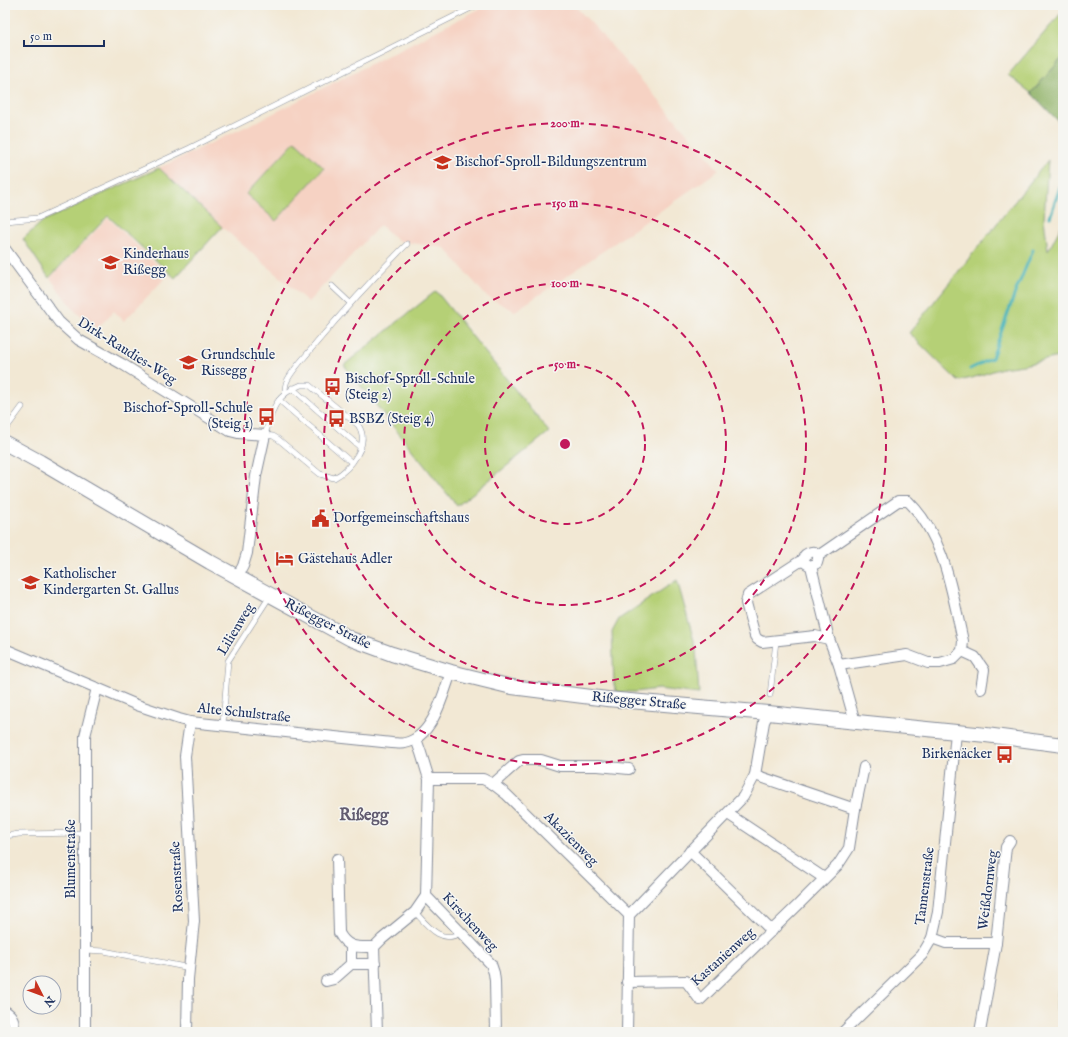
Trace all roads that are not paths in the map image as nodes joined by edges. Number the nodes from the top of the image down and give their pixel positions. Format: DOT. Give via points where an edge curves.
graph roads {
  1 [pos="477,5"];
  2 [pos="5,221"];
  3 [pos="407,244"];
  4 [pos="5,249"];
  5 [pos="332,286"];
  6 [pos="350,303"];
  7 [pos="292,388"];
  8 [pos="285,393"];
  9 [pos="279,400"];
  10 [pos="22,407"];
  11 [pos="5,430"];
  12 [pos="265,435"];
  13 [pos="5,444"];
  14 [pos="361,448"];
  15 [pos="351,462"];
  16 [pos="807,564"];
  17 [pos="237,577"];
  18 [pos="270,595"];
  19 [pos="829,639"];
  20 [pos="776,641"];
  21 [pos="5,649"];
  22 [pos="962,652"];
  23 [pos="839,665"];
  24 [pos="451,672"];
  25 [pos="97,688"];
  26 [pos="981,689"];
  27 [pos="770,694"];
  28 [pos="768,713"];
  29 [pos="190,722"];
  30 [pos="855,722"];
  31 [pos="223,724"];
  32 [pos="956,733"];
  33 [pos="416,739"];
  34 [pos="1063,745"];
  35 [pos="864,768"];
  36 [pos="629,769"];
  37 [pos="755,775"];
  38 [pos="429,779"];
  39 [pos="493,784"];
  40 [pos="855,809"];
  41 [pos="728,814"];
  42 [pos="85,833"];
  43 [pos="5,836"];
  44 [pos="1010,840"];
  45 [pos="690,851"];
  46 [pos="337,859"];
  47 [pos="824,878"];
  48 [pos="426,896"];
  49 [pos="414,912"];
  50 [pos="629,915"];
  51 [pos="772,931"];
  52 [pos="461,932"];
  53 [pos="932,938"];
  54 [pos="996,943"];
  55 [pos="351,946"];
  56 [pos="374,947"];
  57 [pos="85,950"];
  58 [pos="351,964"];
  59 [pos="375,964"];
  60 [pos="190,968"];
  61 [pos="326,981"];
  62 [pos="627,982"];
  63 [pos="5,1011"];
  64 [pos="14,1032"];
  65 [pos="84,1032"];
  66 [pos="187,1032"];
  67 [pos="376,1032"];
  68 [pos="496,1032"];
  69 [pos="627,1032"];
  70 [pos="843,1032"];
  71 [pos="980,1032"];
  1 -- 2 [label="lane" via="196,145 38,218"];
  3 -- 6 [label="lane"];
  4 -- 12 [label="street, Dirk-Raudies-Weg" via="59,322 79,340 230,431"];
  5 -- 6 [label="lane"];
  6 -- 8 [label="lane" via="287,380"];
  7 -- 8 [label="lane"];
  7 -- 14 [label="lane"];
  7 -- 14 [label="lane" via="309,385 352,420 362,431"];
  8 -- 9 [label="lane"];
  9 -- 12 [label="lane" via="272,412"];
  9 -- 15 [label="lane"];
  10 -- 11 [label="lane"];
  12 -- 15 [label="lane" via="274,436 327,477 334,478 341,474"];
  12 -- 17 [label="street" via="256,476 247,553 244,566"];
  13 -- 17 [label="street, Rißegger Straße"];
  14 -- 15 [label="lane"];
  16 -- 19 [label="street"];
  16 -- 20 [label="street" via="799,562 751,592 746,598 757,639 762,642"];
  16 -- 22 [label="street" via="817,563 818,556 898,501 908,501 919,511 944,563 963,641"];
  17 -- 18 [label="street, Rißegger Straße"];
  18 -- 24 [label="street, Rißegger Straße" via="351,639"];
  18 -- 31 [label="lane, Lilienweg" via="228,661"];
  19 -- 20 [label="street" via="815,636"];
  19 -- 23 [label="street"];
  20 -- 27 [label="lane"];
  21 -- 25 [label="street, Alte Schulstraße"];
  22 -- 23 [label="street" via="940,663 928,663 907,655"];
  22 -- 26 [label="street" via="975,657 984,670"];
  23 -- 30 [label="street"];
  24 -- 28 [label="street, Rißegger Straße" via="512,687 607,699"];
  24 -- 33 [label="street" via="435,716"];
  25 -- 29 [label="street, Alte Schulstraße" via="137,705"];
  25 -- 42 [label="street, Blumenstraße" via="85,736"];
  28 -- 30 [label="street, Rißegger Straße"];
  28 -- 37 [label="street" via="764,722"];
  29 -- 31 [label="street, Alte Schulstraße"];
  29 -- 60 [label="street, Rosenstraße" via="185,756 194,921"];
  30 -- 32 [label="street, Rißegger Straße"];
  31 -- 33 [label="street, Alte Schulstraße" via="392,743 405,743"];
  32 -- 34 [label="street, Rißegger Straße"];
  32 -- 53 [label="street, Tannenstraße" via="938,912"];
  33 -- 38 [label="street, Kirschenweg"];
  35 -- 40 [label="street, Kastanienweg"];
  36 -- 39 [label="street" via="560,766 540,760 523,760 518,761"];
  37 -- 40 [label="street"];
  37 -- 41 [label="street" via="743,797"];
  38 -- 39 [label="street, Akazienweg" via="483,779"];
  38 -- 48 [label="street, Kirschenweg"];
  39 -- 50 [label="street, Akazienweg"];
  40 -- 47 [label="street, Kastanienweg" via="849,848 838,865"];
  41 -- 45 [label="street"];
  41 -- 47 [label="street"];
  42 -- 43 [label="lane"];
  42 -- 57 [label="street, Blumenstraße"];
  44 -- 54 [label="street, Weißdornweg" via="1006,847"];
  45 -- 50 [label="street"];
  45 -- 51 [label="street, Kastanienweg"];
  46 -- 55 [label="street" via="339,933 343,941"];
  47 -- 51 [label="street, Kastanienweg"];
  48 -- 49 [label="street"];
  48 -- 52 [label="street, Kirschenweg"];
  49 -- 52 [label="lane" via="437,934 449,937"];
  49 -- 56 [label="street"];
  50 -- 62 [label="street"];
  51 -- 62 [label="street, Kastanienweg" via="700,1000 686,981"];
  52 -- 68 [label="street, Kirschenweg" via="490,964 494,973"];
  53 -- 54 [label="street, Weißdornweg" via="946,943"];
  53 -- 70 [label="street, Tannenstraße" via="922,955"];
  54 -- 71 [label="street, Weißdornweg"];
  55 -- 56 [label="street"];
  55 -- 58 [label="street"];
  56 -- 59 [label="street"];
  57 -- 60 [label="lane" via="104,951"];
  57 -- 65 [label="street, Blumenstraße"];
  58 -- 59 [label="street"];
  58 -- 61 [label="street" via="334,979"];
  59 -- 67 [label="street"];
  60 -- 66 [label="street, Rosenstraße"];
  62 -- 69 [label="street"];
  63 -- 64 [label="street" via="12,1016"];
}
